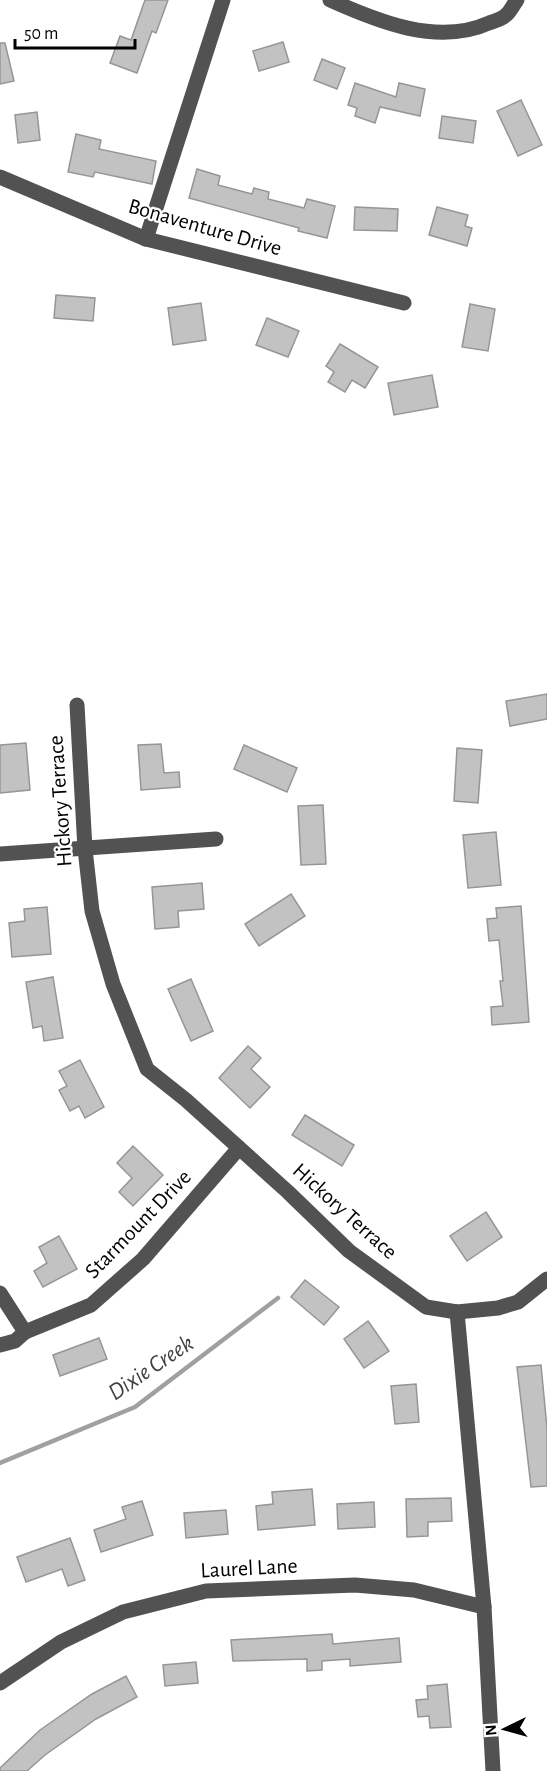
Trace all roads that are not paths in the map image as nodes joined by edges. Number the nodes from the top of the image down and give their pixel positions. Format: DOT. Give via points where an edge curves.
graph roads {
  1 [pos="223,0"];
  2 [pos="330,0"];
  3 [pos="517,0"];
  4 [pos="0,177"];
  5 [pos="146,239"];
  6 [pos="404,303"];
  7 [pos="77,705"];
  8 [pos="216,839"];
  9 [pos="85,849"];
  10 [pos="0,854"];
  11 [pos="239,1148"];
  12 [pos="547,1279"];
  13 [pos="0,1293"];
  14 [pos="457,1312"];
  15 [pos="25,1332"];
  16 [pos="0,1345"];
  17 [pos="484,1607"];
  18 [pos="0,1683"];
  19 [pos="493,1771"];
  1 -- 5 [label="street"];
  2 -- 3 [label="street" via="401,27 451,33 472,31 506,16"];
  4 -- 5 [label="street, Bonaventure Drive"];
  5 -- 6 [label="street, Bonaventure Drive"];
  7 -- 9 [label="street, Hickory Terrace"];
  8 -- 9 [label="street"];
  9 -- 10 [label="street"];
  9 -- 11 [label="street, Hickory Terrace" via="92,911 113,984 147,1069"];
  11 -- 14 [label="street, Hickory Terrace" via="348,1251 426,1307"];
  11 -- 15 [label="street, Starmount Drive" via="142,1259 91,1305"];
  12 -- 14 [label="street, Hickory Terrace" via="518,1302"];
  13 -- 15 [label="street"];
  14 -- 17 [label="street"];
  15 -- 16 [label="street, Starmount Drive" via="15,1341"];
  17 -- 18 [label="street, Laurel Lane" via="414,1590 354,1585 206,1591 123,1611 61,1642"];
  17 -- 19 [label="street"];
}
